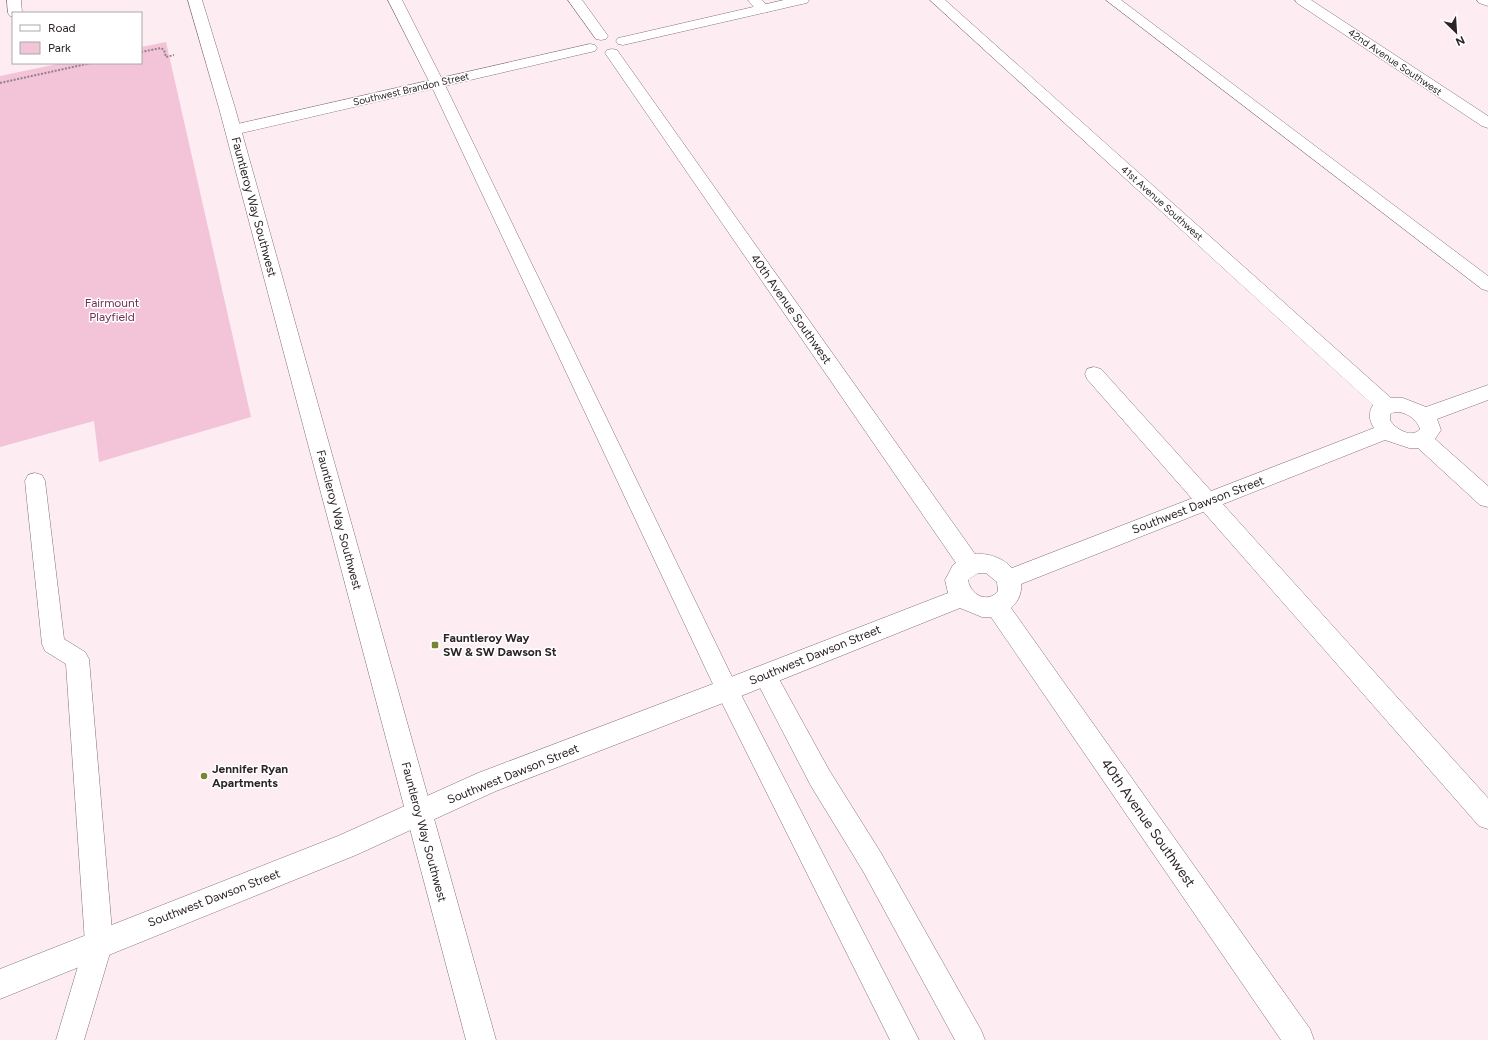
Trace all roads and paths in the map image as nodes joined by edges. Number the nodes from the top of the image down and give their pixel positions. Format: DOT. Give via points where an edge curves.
graph roads {
  1 [pos="14,0"];
  2 [pos="196,0"];
  3 [pos="395,0"];
  4 [pos="575,0"];
  5 [pos="802,0"];
  6 [pos="937,0"];
  7 [pos="1113,0"];
  8 [pos="1302,0"];
  9 [pos="1484,0"];
  10 [pos="1488,2"];
  11 [pos="759,4"];
  12 [pos="15,12"];
  13 [pos="601,36"];
  14 [pos="617,47"];
  15 [pos="590,48"];
  16 [pos="142,52"];
  17 [pos="174,55"];
  18 [pos="86,64"];
  19 [pos="0,82"];
  20 [pos="437,83"];
  21 [pos="1488,123"];
  22 [pos="233,130"];
  23 [pos="1488,285"];
  24 [pos="1094,374"];
  25 [pos="1488,392"];
  26 [pos="1387,406"];
  27 [pos="1424,416"];
  28 [pos="1387,431"];
  29 [pos="1422,439"];
  30 [pos="35,481"];
  31 [pos="1488,499"];
  32 [pos="1207,501"];
  33 [pos="970,565"];
  34 [pos="1008,579"];
  35 [pos="962,597"];
  36 [pos="996,605"];
  37 [pos="765,675"];
  38 [pos="727,690"];
  39 [pos="419,814"];
  40 [pos="1488,817"];
  41 [pos="99,943"];
  42 [pos="0,984"];
  43 [pos="70,1040"];
  44 [pos="481,1040"];
  45 [pos="905,1040"];
  46 [pos="971,1040"];
  47 [pos="1299,1040"];
  1 -- 12 [label="lane"];
  2 -- 22 [label="street, Fauntleroy Way Southwest"];
  3 -- 20 [label="lane"];
  4 -- 13 [label="street"];
  5 -- 11 [label="street"];
  6 -- 26 [label="street, 41st Avenue Southwest"];
  7 -- 23 [label="lane"];
  8 -- 21 [label="street, 42nd Avenue Southwest"];
  9 -- 10 [label="lane"];
  11 -- 14 [label="street"];
  13 -- 14 [label="street" via="614,36"];
  13 -- 15 [label="street" via="591,41"];
  14 -- 15 [label="street" via="596,52"];
  14 -- 33 [label="street, 40th Avenue Southwest"];
  15 -- 20 [label="street, Southwest Brandon Street"];
  16 -- 17 [label="path" via="161,48 166,57"];
  18 -- 19 [label="path"];
  20 -- 22 [label="street, Southwest Brandon Street"];
  20 -- 38 [label="lane"];
  22 -- 39 [label="street, Fauntleroy Way Southwest"];
  24 -- 32 [label="lane"];
  25 -- 27 [label="street"];
  26 -- 27 [label="street" via="1397,404 1414,408"];
  26 -- 28 [label="street" via="1380,411 1379,416"];
  27 -- 29 [label="street" via="1431,430 1429,435"];
  28 -- 29 [label="street" via="1399,438"];
  28 -- 32 [label="street, Southwest Dawson Street"];
  29 -- 31 [label="street"];
  30 -- 41 [label="lane" via="53,644 77,659"];
  32 -- 34 [label="street, Southwest Dawson Street"];
  32 -- 40 [label="lane"];
  33 -- 34 [label="street" via="990,564 1004,573"];
  33 -- 35 [label="street" via="956,577 956,585"];
  34 -- 36 [label="street" via="1009,594 1006,600"];
  35 -- 36 [label="street" via="981,607"];
  35 -- 37 [label="street, Southwest Dawson Street"];
  36 -- 47 [label="street, 40th Avenue Southwest"];
  37 -- 38 [label="street, Southwest Dawson Street"];
  37 -- 46 [label="lane" via="820,778 872,862"];
  38 -- 39 [label="street, Southwest Dawson Street" via="487,782"];
  38 -- 45 [label="lane"];
  39 -- 41 [label="street, Southwest Dawson Street" via="346,846"];
  39 -- 44 [label="street, Fauntleroy Way Southwest"];
  41 -- 42 [label="street, Southwest Dawson Street"];
  41 -- 43 [label="lane"];
}
